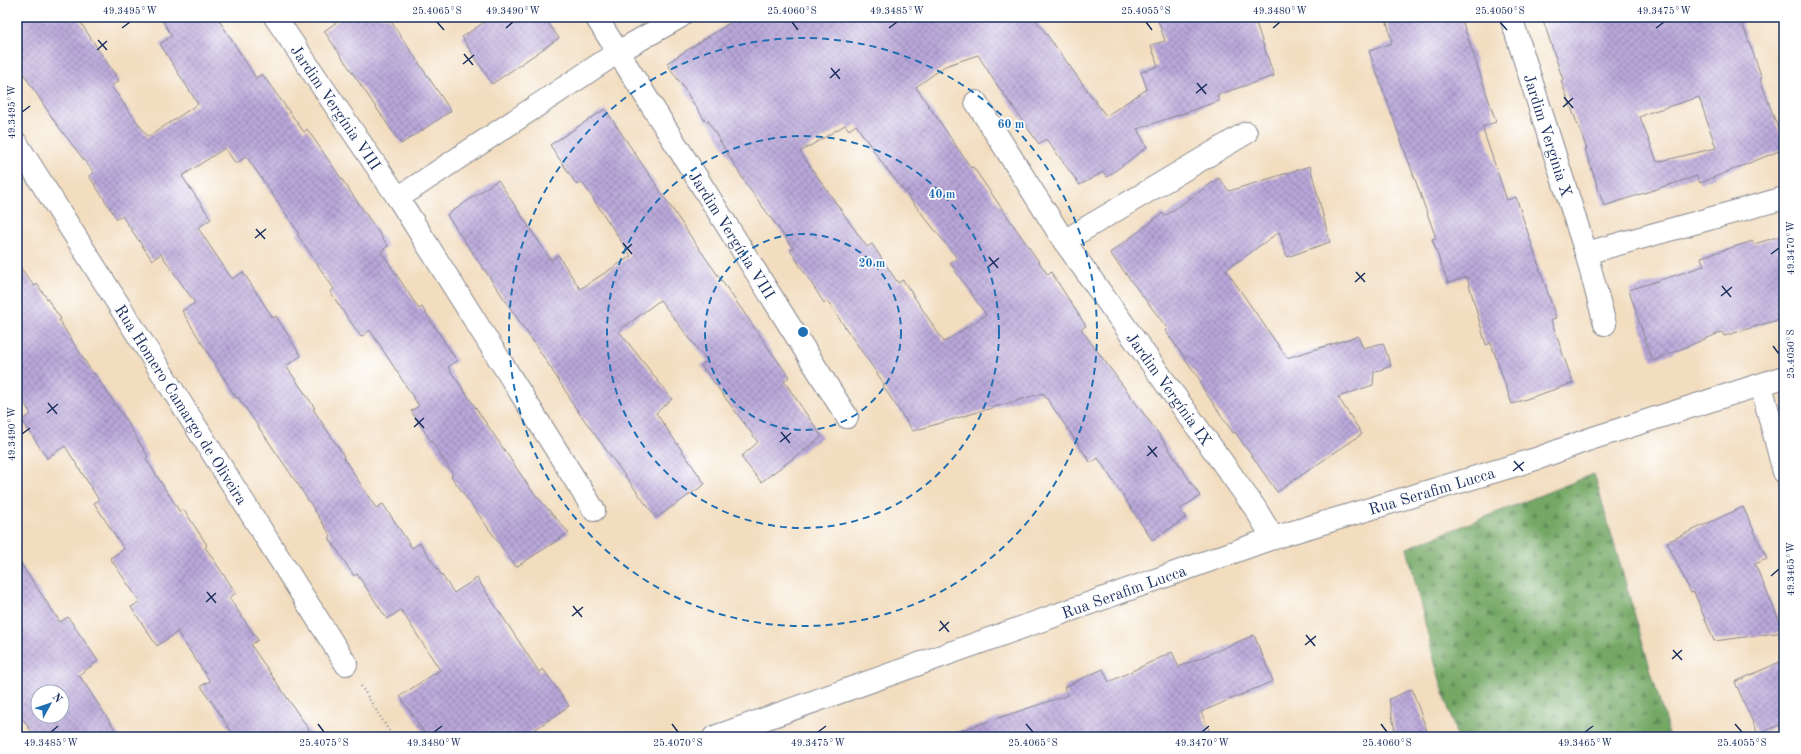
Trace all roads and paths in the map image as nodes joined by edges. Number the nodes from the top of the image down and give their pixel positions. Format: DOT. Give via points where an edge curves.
graph roads {
  1 [pos="275,17"];
  2 [pos="596,17"];
  3 [pos="680,17"];
  4 [pos="1511,17"];
  5 [pos="618,52"];
  6 [pos="976,102"];
  7 [pos="1246,133"];
  8 [pos="17,144"];
  9 [pos="398,198"];
  10 [pos="1784,198"];
  11 [pos="1064,241"];
  12 [pos="1586,254"];
  13 [pos="1605,324"];
  14 [pos="1784,377"];
  15 [pos="1770,392"];
  16 [pos="847,417"];
  17 [pos="1784,472"];
  18 [pos="594,510"];
  19 [pos="1273,538"];
  20 [pos="346,664"];
  21 [pos="393,737"];
  22 [pos="714,737"];
  1 -- 9 [label="street, Jardim Vergínia VIII"];
  2 -- 5 [label="street, Jardim Vergínia VIII"];
  3 -- 5 [label="street"];
  4 -- 12 [label="street, Jardim Vergínia X"];
  5 -- 9 [label="street"];
  5 -- 16 [label="street, Jardim Vergínia VIII"];
  6 -- 11 [label="street, Jardim Vergínia IX"];
  7 -- 11 [label="street"];
  8 -- 20 [label="street, Rua Homero Camargo de Oliveira"];
  9 -- 18 [label="street, Jardim Vergínia VIII"];
  10 -- 12 [label="street"];
  11 -- 19 [label="street, Jardim Vergínia IX" via="1255,508"];
  12 -- 13 [label="street, Jardim Vergínia X"];
  14 -- 15 [label="street, Rua Serafim Lucca"];
  15 -- 17 [label="street"];
  15 -- 19 [label="street, Rua Serafim Lucca" via="1596,452 1539,458"];
  19 -- 22 [label="street, Rua Serafim Lucca"];
  20 -- 21 [label="path"];
}
